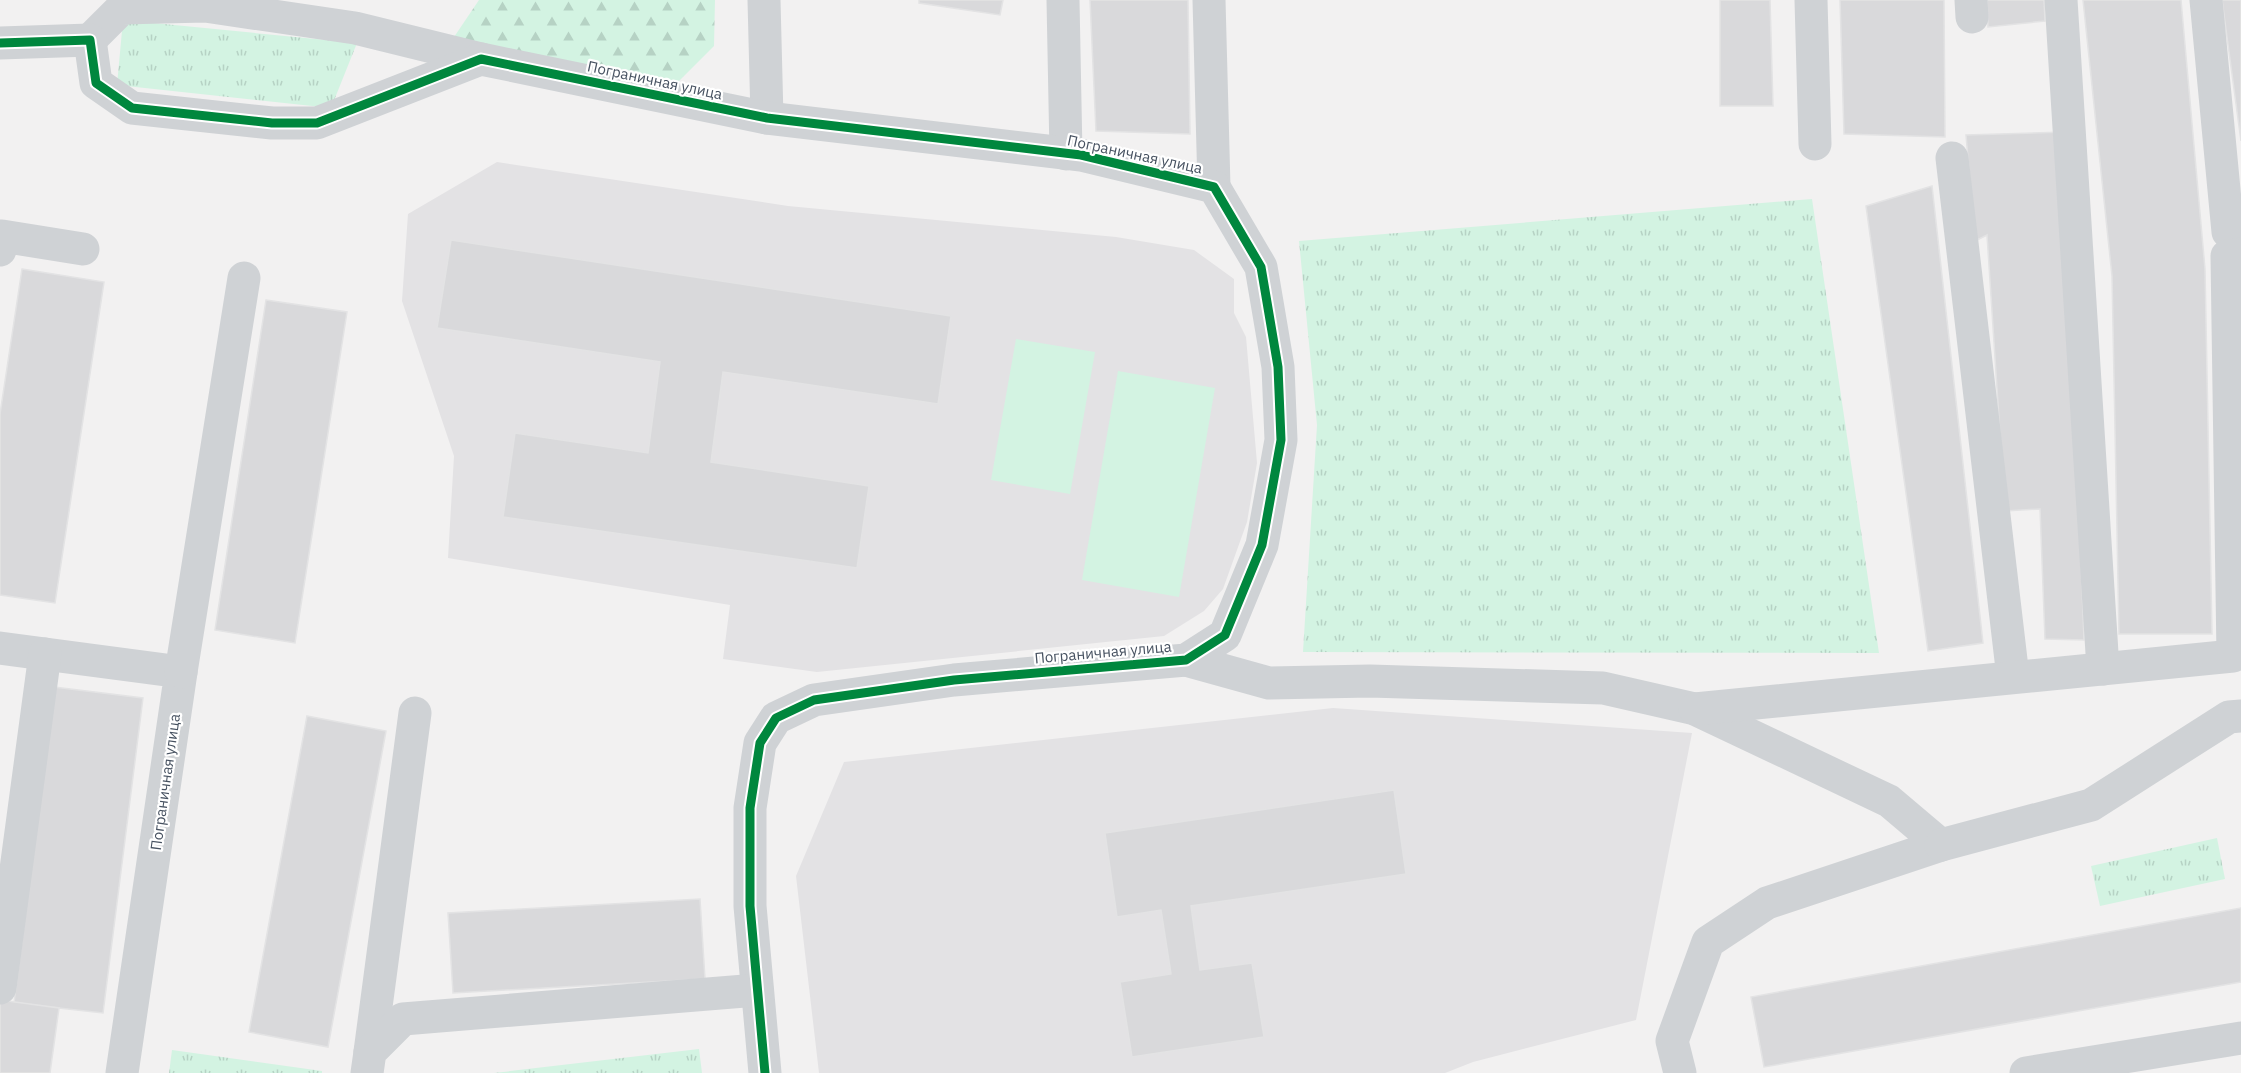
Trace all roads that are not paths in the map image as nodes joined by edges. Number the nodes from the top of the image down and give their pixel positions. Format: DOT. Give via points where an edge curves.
graph roads {
  1 [pos="764,0"];
  2 [pos="1063,0"];
  3 [pos="1209,0"];
  4 [pos="1811,0"];
  5 [pos="2061,0"];
  6 [pos="2206,0"];
  7 [pos="90,40"];
  8 [pos="0,43"];
  9 [pos="481,59"];
  10 [pos="767,118"];
  11 [pos="1815,144"];
  12 [pos="1066,154"];
  13 [pos="1952,158"];
  14 [pos="1214,187"];
  15 [pos="2241,234"];
  16 [pos="83,249"];
  17 [pos="0,250"];
  18 [pos="2241,254"];
  19 [pos="244,278"];
  20 [pos="0,648"];
  21 [pos="45,654"];
  22 [pos="1186,660"];
  23 [pos="2103,669"];
  24 [pos="181,672"];
  25 [pos="2013,678"];
  26 [pos="1695,708"];
  27 [pos="416,713"];
  28 [pos="2241,716"];
  29 [pos="1941,845"];
  30 [pos="0,988"];
  31 [pos="757,990"];
  32 [pos="2241,1038"];
  33 [pos="369,1062"];
  34 [pos="122,1073"];
  35 [pos="765,1073"];
  36 [pos="1680,1073"];
  37 [pos="2026,1073"];
  1 -- 10 [label="street"];
  2 -- 12 [label="street"];
  3 -- 14 [label="street"];
  4 -- 11 [label="street"];
  5 -- 23 [label="street"];
  6 -- 15 [label="street" via="2228,232"];
  7 -- 8 [label="street"];
  7 -- 9 [label="street, Пограничная улица" via="122,8 205,6 355,28"];
  7 -- 9 [label="street" via="96,83 132,108 272,123 317,123"];
  9 -- 10 [label="street, Пограничная улица"];
  10 -- 12 [label="street, Пограничная улица"];
  12 -- 14 [label="street, Пограничная улица"];
  13 -- 25 [label="street"];
  14 -- 22 [label="street, Пограничная улица" via="1261,267 1278,367 1281,440 1262,545 1225,634"];
  16 -- 17 [label="street" via="2,236"];
  18 -- 23 [label="street" via="2227,256 2233,656"];
  19 -- 24 [label="street, Пограничная улица"];
  20 -- 21 [label="street"];
  21 -- 24 [label="street"];
  21 -- 30 [label="street"];
  22 -- 26 [label="street" via="1269,683 1370,681 1603,688"];
  22 -- 31 [label="street, Пограничная улица" via="954,680 814,700 776,718 760,743 750,808 750,906"];
  23 -- 25 [label="street"];
  24 -- 34 [label="street, Пограничная улица"];
  25 -- 26 [label="street"];
  26 -- 29 [label="street" via="1888,801"];
  27 -- 33 [label="street"];
  28 -- 29 [label="street" via="2229,717 2091,805"];
  29 -- 36 [label="street" via="1767,903 1708,942 1672,1041"];
  31 -- 33 [label="street" via="403,1019"];
  31 -- 35 [label="street, Пограничная улица"];
  32 -- 37 [label="street"];
}
